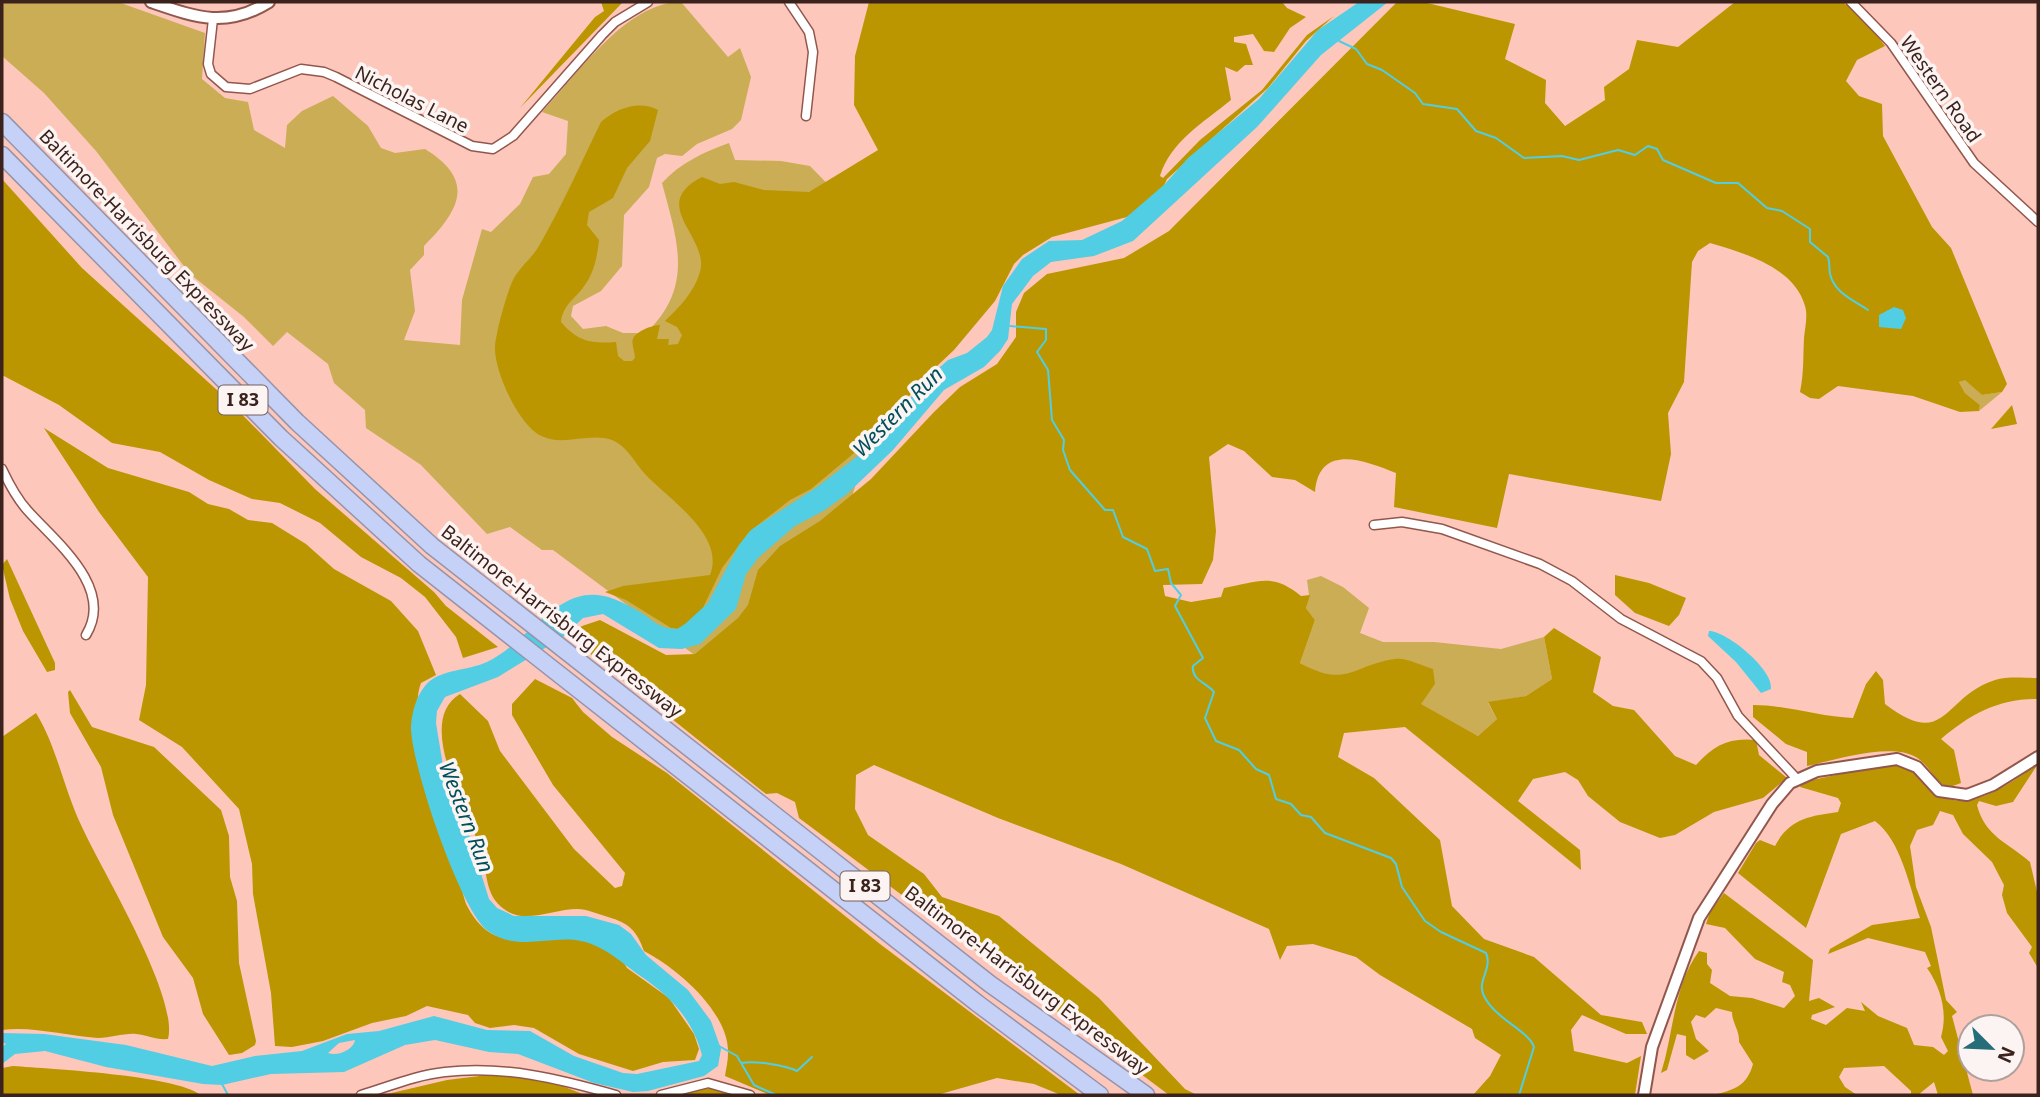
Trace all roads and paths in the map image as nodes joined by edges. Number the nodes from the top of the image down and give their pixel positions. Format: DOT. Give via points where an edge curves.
graph roads {
  1 [pos="151,2"];
  2 [pos="269,2"];
  3 [pos="648,2"];
  4 [pos="789,2"];
  5 [pos="1851,2"];
  6 [pos="213,19"];
  7 [pos="806,116"];
  8 [pos="2,122"];
  9 [pos="2,155"];
  10 [pos="2038,222"];
  11 [pos="2,469"];
  12 [pos="1374,525"];
  13 [pos="86,635"];
  14 [pos="2038,757"];
  15 [pos="1797,779"];
  16 [pos="361,1095"];
  17 [pos="616,1095"];
  18 [pos="661,1095"];
  19 [pos="750,1095"];
  20 [pos="1100,1095"];
  21 [pos="1146,1095"];
  22 [pos="1644,1095"];
  1 -- 6 [label="street"];
  2 -- 6 [label="street" via="236,18"];
  3 -- 6 [label="street, Nicholas Lane" via="615,22 513,136 493,149 472,146 312,69 291,71 242,91 226,87 211,74 208,64"];
  4 -- 7 [label="street" via="808,32 813,51"];
  5 -- 10 [label="street, Western Road" via="1891,43 1958,143"];
  8 -- 21 [label="highway, Baltimore-Harrisburg Expressway / I 83" via="332,456 432,546 990,984"];
  9 -- 20 [label="highway, I 83" via="297,453 394,542 499,629"];
  11 -- 13 [label="street" via="26,510 68,552 84,577 94,610"];
  12 -- 15 [label="street" via="1402,522 1441,529 1540,564 1572,581 1621,620 1692,653 1717,678 1738,716"];
  14 -- 15 [label="street" via="1967,795 1940,791 1917,767 1897,759 1817,771"];
  15 -- 22 [label="street" via="1778,796 1703,908 1660,1023"];
  16 -- 17 [label="street" via="446,1072 523,1073"];
  18 -- 19 [label="street" via="708,1083"];
}
